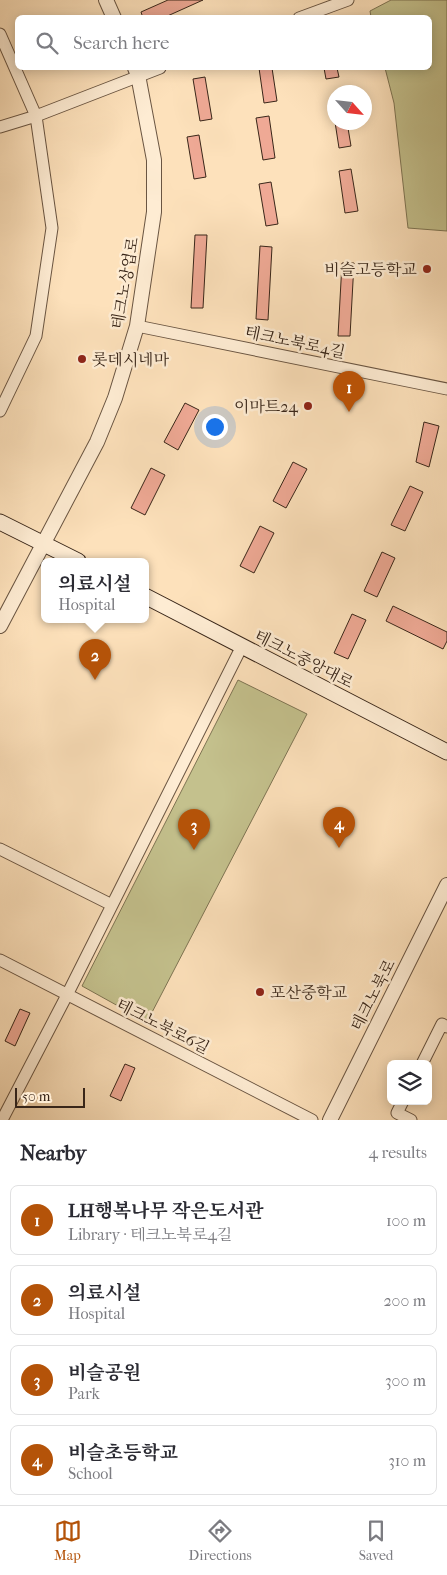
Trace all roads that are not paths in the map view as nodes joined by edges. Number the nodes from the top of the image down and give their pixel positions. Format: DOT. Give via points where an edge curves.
graph roads {
  1 [pos="106,0"];
  2 [pos="348,0"];
  3 [pos="113,15"];
  4 [pos="307,15"];
  5 [pos="0,34"];
  6 [pos="15,68"];
  7 [pos="16,70"];
  8 [pos="137,71"];
  9 [pos="36,116"];
  10 [pos="0,127"];
  11 [pos="137,326"];
  12 [pos="447,390"];
  13 [pos="0,411"];
  14 [pos="0,522"];
  15 [pos="43,543"];
  16 [pos="72,558"];
  17 [pos="149,598"];
  18 [pos="0,626"];
  19 [pos="242,646"];
  20 [pos="447,752"];
  21 [pos="0,850"];
  22 [pos="447,885"];
  23 [pos="112,905"];
  24 [pos="0,960"];
  25 [pos="67,995"];
  26 [pos="447,1027"];
  27 [pos="424,1060"];
  28 [pos="401,1105"];
  29 [pos="2,1120"];
  30 [pos="312,1120"];
  31 [pos="330,1120"];
  32 [pos="411,1120"];
  1 -- 3 [label="street"];
  2 -- 4 [label="street"];
  5 -- 6 [label="street"];
  7 -- 9 [label="street"];
  8 -- 9 [label="street"];
  8 -- 11 [label="street, 테크노상업로" via="154,160 154,212"];
  9 -- 10 [label="street"];
  9 -- 13 [label="street" via="52,228 36,336"];
  11 -- 12 [label="street, 테크노북로4길"];
  11 -- 15 [label="street, 테크노상업로" via="115,398 97,442"];
  14 -- 15 [label="main road"];
  15 -- 16 [label="main road"];
  15 -- 18 [label="street, 테크노상업로"];
  17 -- 19 [label="main road, 테크노중앙대로"];
  19 -- 20 [label="main road, 테크노중앙대로"];
  19 -- 23 [label="street"];
  21 -- 23 [label="street"];
  22 -- 31 [label="street, 테크노북로"];
  23 -- 25 [label="street"];
  24 -- 25 [label="street, 테크노북로6길"];
  25 -- 29 [label="street"];
  25 -- 30 [label="street, 테크노북로6길"];
  26 -- 27 [label="street" via="442,1024"];
  28 -- 32 [label="street" via="397,1113"];
}
